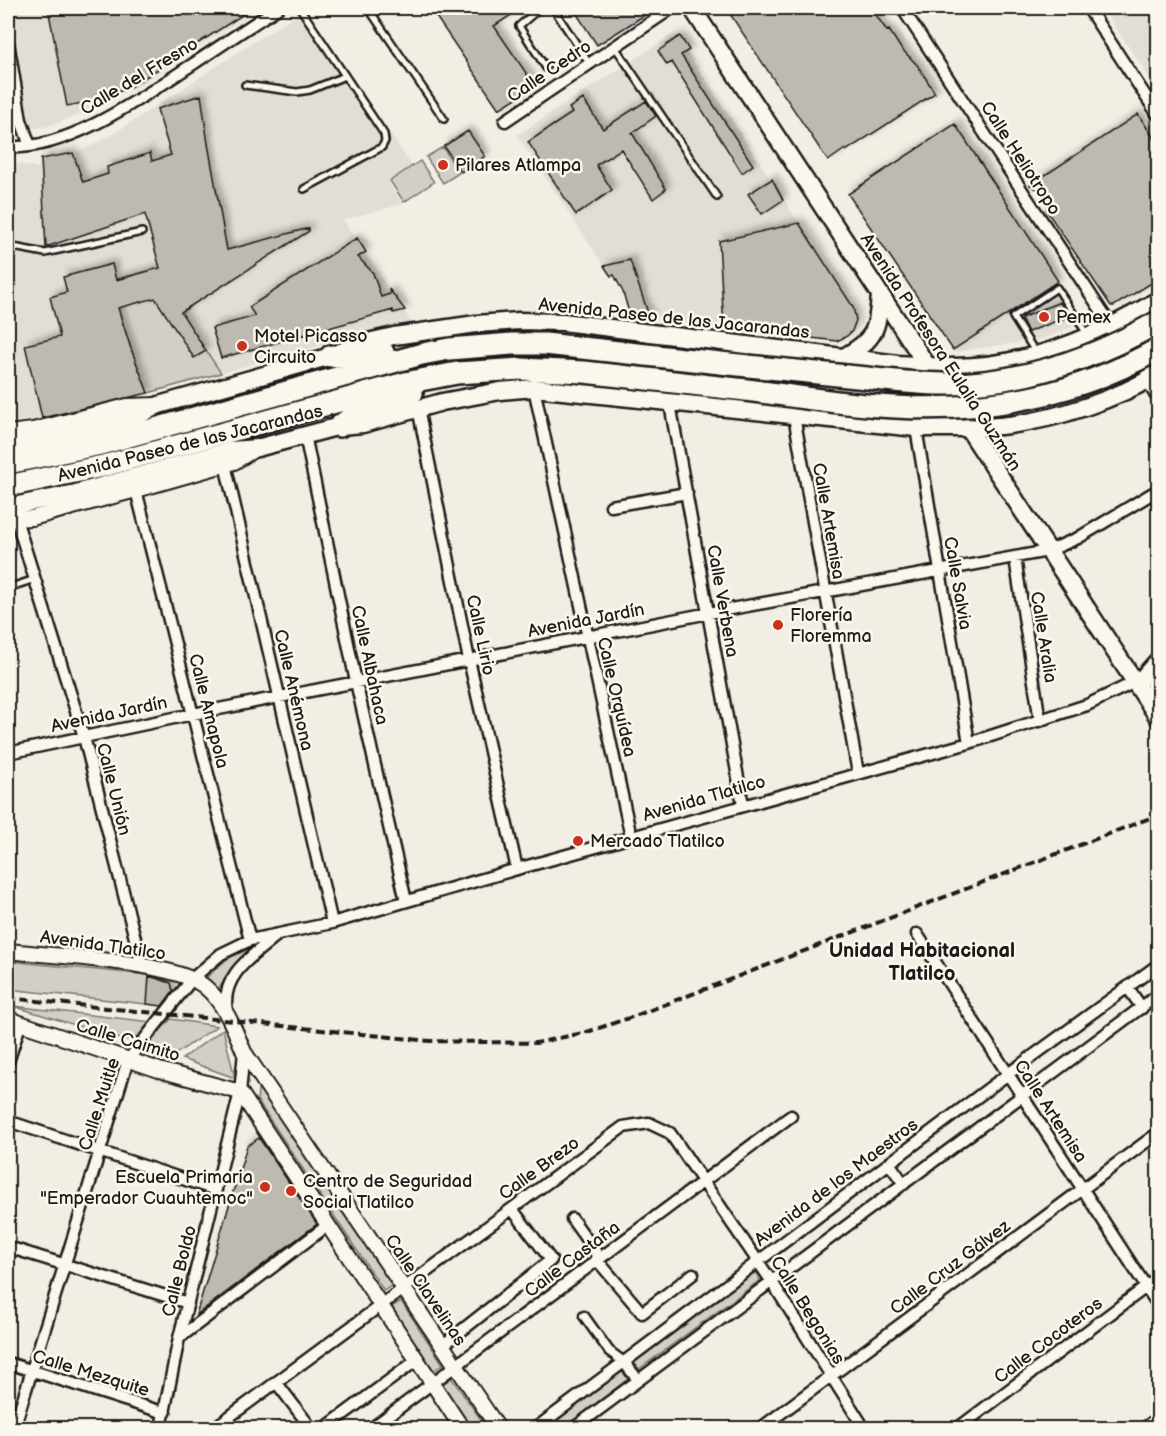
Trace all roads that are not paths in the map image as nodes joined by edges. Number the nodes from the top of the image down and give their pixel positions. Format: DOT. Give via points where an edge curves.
graph roads {
  1 [pos="278,8"];
  2 [pos="300,8"];
  3 [pos="368,8"];
  4 [pos="540,8"];
  5 [pos="552,8"];
  6 [pos="672,8"];
  7 [pos="692,8"];
  8 [pos="902,8"];
  9 [pos="1088,8"];
  10 [pos="8,42"];
  11 [pos="615,46"];
  12 [pos="589,63"];
  13 [pos="546,68"];
  14 [pos="345,76"];
  15 [pos="245,85"];
  16 [pos="1158,115"];
  17 [pos="444,118"];
  18 [pos="505,121"];
  19 [pos="30,146"];
  20 [pos="8,147"];
  21 [pos="304,189"];
  22 [pos="717,196"];
  23 [pos="142,232"];
  24 [pos="8,246"];
  25 [pos="880,294"];
  26 [pos="1158,300"];
  27 [pos="1158,322"];
  28 [pos="1118,324"];
  29 [pos="1089,338"];
  30 [pos="773,348"];
  31 [pos="1158,349"];
  32 [pos="422,354"];
  33 [pos="331,356"];
  34 [pos="1037,356"];
  35 [pos="844,357"];
  36 [pos="927,366"];
  37 [pos="430,377"];
  38 [pos="1153,378"];
  39 [pos="534,388"];
  40 [pos="1158,399"];
  41 [pos="670,404"];
  42 [pos="159,405"];
  43 [pos="418,408"];
  44 [pos="766,413"];
  45 [pos="794,416"];
  46 [pos="340,426"];
  47 [pos="916,428"];
  48 [pos="969,428"];
  49 [pos="8,434"];
  50 [pos="304,435"];
  51 [pos="8,445"];
  52 [pos="228,457"];
  53 [pos="8,463"];
  54 [pos="8,486"];
  55 [pos="136,490"];
  56 [pos="1158,490"];
  57 [pos="687,493"];
  58 [pos="611,506"];
  59 [pos="10,515"];
  60 [pos="1048,551"];
  61 [pos="1015,558"];
  62 [pos="939,571"];
  63 [pos="35,579"];
  64 [pos="8,588"];
  65 [pos="825,591"];
  66 [pos="709,613"];
  67 [pos="586,637"];
  68 [pos="1158,656"];
  69 [pos="469,660"];
  70 [pos="1158,677"];
  71 [pos="356,682"];
  72 [pos="1135,682"];
  73 [pos="279,697"];
  74 [pos="193,714"];
  75 [pos="1158,717"];
  76 [pos="1040,721"];
  77 [pos="84,737"];
  78 [pos="969,743"];
  79 [pos="8,753"];
  80 [pos="858,773"];
  81 [pos="743,805"];
  82 [pos="631,837"];
  83 [pos="518,869"];
  84 [pos="406,901"];
  85 [pos="332,923"];
  86 [pos="279,934"];
  87 [pos="916,934"];
  88 [pos="250,940"];
  89 [pos="8,951"];
  90 [pos="1158,965"];
  91 [pos="142,966"];
  92 [pos="193,978"];
  93 [pos="1128,988"];
  94 [pos="1158,995"];
  95 [pos="1142,1008"];
  96 [pos="229,1020"];
  97 [pos="14,1022"];
  98 [pos="244,1053"];
  99 [pos="129,1060"];
  100 [pos="8,1062"];
  101 [pos="1008,1074"];
  102 [pos="240,1092"];
  103 [pos="1022,1097"];
  104 [pos="791,1116"];
  105 [pos="8,1121"];
  106 [pos="1158,1133"];
  107 [pos="101,1151"];
  108 [pos="889,1163"];
  109 [pos="703,1181"];
  110 [pos="904,1184"];
  111 [pos="1082,1188"];
  112 [pos="216,1190"];
  113 [pos="512,1209"];
  114 [pos="572,1219"];
  115 [pos="328,1226"];
  116 [pos="8,1247"];
  117 [pos="598,1261"];
  118 [pos="758,1262"];
  119 [pos="64,1265"];
  120 [pos="693,1274"];
  121 [pos="1158,1278"];
  122 [pos="772,1282"];
  123 [pos="1147,1287"];
  124 [pos="404,1289"];
  125 [pos="188,1303"];
  126 [pos="381,1305"];
  127 [pos="1158,1305"];
  128 [pos="584,1316"];
  129 [pos="179,1338"];
  130 [pos="442,1346"];
  131 [pos="417,1360"];
  132 [pos="624,1362"];
  133 [pos="8,1363"];
  134 [pos="455,1366"];
  135 [pos="32,1372"];
  136 [pos="830,1377"];
  137 [pos="638,1380"];
  138 [pos="276,1383"];
  139 [pos="432,1383"];
  140 [pos="165,1413"];
  141 [pos="1158,1420"];
  142 [pos="14,1428"];
  143 [pos="161,1428"];
  144 [pos="214,1428"];
  145 [pos="311,1428"];
  146 [pos="325,1428"];
  147 [pos="372,1428"];
  148 [pos="462,1428"];
  149 [pos="498,1428"];
  150 [pos="536,1428"];
  151 [pos="574,1428"];
  152 [pos="761,1428"];
  153 [pos="864,1428"];
  154 [pos="958,1428"];
  155 [pos="1147,1428"];
  1 -- 19 [label="street, Calle del Fresno" via="132,104 68,136"];
  2 -- 14 [label="lane"];
  3 -- 17 [label="lane"];
  4 -- 13 [label="lane" via="519,26"];
  5 -- 12 [label="lane"];
  6 -- 11 [label="street, Calle Cedro"];
  7 -- 25 [label="main road, Avenida Profesora Eulalia Guzmán"];
  8 -- 28 [label="street, Calle Heliotropo"];
  9 -- 16 [label="street"];
  10 -- 19 [label="street" via="21,120"];
  11 -- 12 [label="street, Calle Cedro"];
  11 -- 22 [label="lane"];
  12 -- 18 [label="street, Calle Cedro"];
  14 -- 15 [label="lane" via="297,92"];
  14 -- 21 [label="lane" via="385,141 382,147"];
  19 -- 20 [label="street, Calle del Fresno"];
  23 -- 24 [label="lane" via="45,253"];
  25 -- 35 [label="main road" via="873,333 861,348"];
  25 -- 36 [label="main road, Avenida Profesora Eulalia Guzmán"];
  26 -- 28 [label="main road, Avenida Paseo de las Jacarandas"];
  27 -- 32 [label="highway, bridge" via="1081,359 1009,378 970,383 915,383 545,344"];
  28 -- 29 [label="main road, Avenida Paseo de las Jacarandas"];
  28 -- 38 [label="street, Calle Heliotropo" via="1145,356"];
  29 -- 34 [label="main road, Avenida Paseo de las Jacarandas"];
  29 -- 34 [label="lane" via="1057,288 1013,317"];
  30 -- 33 [label="main road, Avenida Paseo de las Jacarandas" via="563,322 519,321 394,336"];
  30 -- 35 [label="main road, Avenida Paseo de las Jacarandas"];
  30 -- 44 [label="main road"];
  31 -- 37 [label="highway, bridge" via="1100,378 1058,392 994,405 926,408 584,372 521,369"];
  32 -- 33 [label="highway" via="396,349 359,357"];
  32 -- 53 [label="highway" via="101,444"];
  33 -- 42 [label="main road, Avenida Paseo de las Jacarandas"];
  34 -- 36 [label="main road, Avenida Paseo de las Jacarandas" via="984,365"];
  35 -- 36 [label="main road, Avenida Paseo de las Jacarandas"];
  36 -- 48 [label="main road, Avenida Profesora Eulalia Guzmán"];
  37 -- 46 [label="highway" via="407,397 357,413"];
  37 -- 54 [label="highway" via="103,466"];
  38 -- 40 [label="street, Calle Heliotropo"];
  38 -- 48 [label="main road, Avenida Paseo de las Jacarandas" via="1069,412 1011,425"];
  39 -- 41 [label="main road, Avenida Paseo de las Jacarandas"];
  39 -- 43 [label="main road, Avenida Paseo de las Jacarandas"];
  39 -- 67 [label="street, Calle Orquídea"];
  41 -- 44 [label="main road, Avenida Paseo de las Jacarandas"];
  41 -- 57 [label="street, Calle Verbena"];
  42 -- 49 [label="street" via="127,406"];
  42 -- 51 [label="main road, Avenida Paseo de las Jacarandas" via="132,419"];
  43 -- 46 [label="main road, Avenida Paseo de las Jacarandas"];
  43 -- 69 [label="street, Calle Lirio"];
  44 -- 45 [label="main road, Avenida Paseo de las Jacarandas"];
  45 -- 47 [label="main road, Avenida Paseo de las Jacarandas"];
  45 -- 65 [label="street, Calle Artemisa"];
  46 -- 50 [label="main road, Avenida Paseo de las Jacarandas"];
  47 -- 48 [label="main road, Avenida Paseo de las Jacarandas"];
  47 -- 62 [label="street, Calle Salvia"];
  48 -- 60 [label="main road, Avenida Profesora Eulalia Guzmán"];
  50 -- 52 [label="main road, Avenida Paseo de las Jacarandas"];
  50 -- 71 [label="street, Calle Albahaca"];
  52 -- 55 [label="street"];
  52 -- 59 [label="main road, Avenida Paseo de las Jacarandas" via="76,493"];
  52 -- 73 [label="street, Calle Anémona"];
  55 -- 59 [label="street" via="32,518"];
  55 -- 74 [label="street, Calle Amapola"];
  56 -- 60 [label="street, Avenida Jardín" via="1078,538"];
  57 -- 58 [label="street"];
  57 -- 66 [label="street, Calle Verbena"];
  59 -- 63 [label="street, Calle Unión"];
  60 -- 61 [label="street, Avenida Jardín"];
  60 -- 72 [label="main road, Avenida Profesora Eulalia Guzmán"];
  61 -- 62 [label="street, Avenida Jardín"];
  61 -- 76 [label="street, Calle Aralia"];
  62 -- 65 [label="street, Avenida Jardín"];
  62 -- 78 [label="street, Calle Salvia"];
  63 -- 64 [label="lane"];
  63 -- 77 [label="street, Calle Unión"];
  65 -- 66 [label="street, Avenida Jardín"];
  65 -- 80 [label="street, Calle Artemisa"];
  66 -- 67 [label="street, Avenida Jardín"];
  66 -- 81 [label="street, Calle Verbena"];
  67 -- 69 [label="street, Avenida Jardín"];
  67 -- 82 [label="street, Calle Orquídea"];
  68 -- 72 [label="street, Avenida Tlatilco"];
  69 -- 71 [label="street, Avenida Jardín"];
  69 -- 83 [label="street, Calle Lirio"];
  70 -- 72 [label="street, Avenida Tlatilco"];
  71 -- 73 [label="street, Avenida Jardín"];
  71 -- 84 [label="street, Calle Albahaca"];
  72 -- 75 [label="main road, Avenida Profesora Eulalia Guzmán"];
  72 -- 76 [label="street, Avenida Tlatilco" via="1087,705"];
  73 -- 74 [label="street, Avenida Jardín"];
  73 -- 85 [label="street, Calle Anémona"];
  74 -- 77 [label="street, Avenida Jardín"];
  74 -- 88 [label="street, Calle Amapola"];
  76 -- 78 [label="street, Avenida Tlatilco"];
  77 -- 79 [label="street, Avenida Jardín"];
  77 -- 91 [label="street, Calle Unión"];
  78 -- 80 [label="street, Avenida Tlatilco"];
  80 -- 81 [label="street, Avenida Tlatilco"];
  81 -- 82 [label="street, Avenida Tlatilco"];
  82 -- 83 [label="street, Avenida Tlatilco"];
  83 -- 84 [label="street, Avenida Tlatilco"];
  84 -- 85 [label="street, Avenida Tlatilco"];
  85 -- 86 [label="street, Avenida Tlatilco"];
  86 -- 88 [label="street, Avenida Tlatilco"];
  86 -- 96 [label="street, Avenida Tlatilco" via="232,978 225,1000"];
  87 -- 101 [label="street, Calle Artemisa"];
  88 -- 92 [label="street, Avenida Tlatilco" via="220,954"];
  89 -- 91 [label="street, Avenida Tlatilco"];
  90 -- 93 [label="street, Avenida de los Maestros"];
  91 -- 92 [label="street, Avenida Tlatilco"];
  92 -- 96 [label="street, Avenida Tlatilco" via="216,998"];
  92 -- 99 [label="street, Calle Muitle"];
  93 -- 95 [label="street"];
  93 -- 101 [label="street, Avenida de los Maestros"];
  94 -- 95 [label="street"];
  95 -- 103 [label="street"];
  96 -- 98 [label="street, Calle Clavelinas"];
  97 -- 99 [label="street, Calle Caimito"];
  97 -- 100 [label="street"];
  98 -- 102 [label="street, Calle Boldo"];
  98 -- 124 [label="street, Calle Clavelinas"];
  99 -- 102 [label="street, Calle Caimito"];
  99 -- 107 [label="street, Calle Muitle"];
  101 -- 103 [label="street, Calle Artemisa"];
  101 -- 108 [label="street, Avenida de los Maestros"];
  102 -- 112 [label="street, Calle Boldo"];
  102 -- 115 [label="street"];
  103 -- 110 [label="street"];
  103 -- 111 [label="street, Calle Artemisa"];
  104 -- 109 [label="street, Calle Castaña"];
  105 -- 107 [label="street"];
  106 -- 111 [label="street, Calle Cruz Gálvez"];
  107 -- 112 [label="street"];
  107 -- 119 [label="street, Calle Muitle"];
  108 -- 110 [label="street"];
  108 -- 118 [label="street, Avenida de los Maestros"];
  109 -- 113 [label="street, Calle Brezo" via="670,1133 649,1124 623,1127"];
  109 -- 117 [label="street, Calle Castaña"];
  109 -- 118 [label="street, Calle Begonias"];
  110 -- 122 [label="street"];
  111 -- 123 [label="street, Calle Artemisa"];
  111 -- 136 [label="street, Calle Cruz Gálvez"];
  112 -- 125 [label="street, Calle Boldo"];
  113 -- 124 [label="street, Calle Brezo"];
  113 -- 130 [label="street" via="551,1260"];
  114 -- 117 [label="street"];
  115 -- 126 [label="street"];
  115 -- 129 [label="street"];
  116 -- 119 [label="street"];
  117 -- 120 [label="street" via="642,1312"];
  117 -- 134 [label="street, Calle Castaña"];
  118 -- 122 [label="street, Calle Begonias"];
  118 -- 132 [label="street, Avenida de los Maestros"];
  119 -- 125 [label="street"];
  119 -- 135 [label="street, Calle Muitle"];
  121 -- 123 [label="street, Calle Cocoteros"];
  122 -- 136 [label="street, Calle Begonias"];
  122 -- 137 [label="street"];
  123 -- 127 [label="street, Calle Artemisa"];
  123 -- 154 [label="street, Calle Cocoteros"];
  124 -- 126 [label="street, Calle Brezo"];
  124 -- 130 [label="street, Calle Clavelinas"];
  125 -- 129 [label="street, Calle Boldo"];
  126 -- 131 [label="street"];
  126 -- 138 [label="street, Calle Brezo"];
  128 -- 132 [label="street" via="609,1351"];
  129 -- 140 [label="street, Calle Boldo"];
  130 -- 134 [label="street, Calle Clavelinas"];
  131 -- 139 [label="street"];
  131 -- 146 [label="street"];
  132 -- 137 [label="street"];
  132 -- 150 [label="street, Avenida de los Maestros"];
  133 -- 135 [label="street, Calle Mezquite"];
  134 -- 139 [label="street, Calle Castaña"];
  134 -- 149 [label="street, Calle Clavelinas"];
  135 -- 140 [label="street, Calle Mezquite"];
  135 -- 142 [label="street, Calle Muitle"];
  136 -- 152 [label="street, Calle Cruz Gálvez"];
  136 -- 153 [label="street, Calle Begonias"];
  137 -- 151 [label="street"];
  138 -- 144 [label="street, Calle Brezo"];
  138 -- 145 [label="street"];
  139 -- 147 [label="street, Calle Castaña"];
  139 -- 148 [label="street"];
  140 -- 143 [label="street, Calle Boldo"];
  141 -- 155 [label="street"];
}
